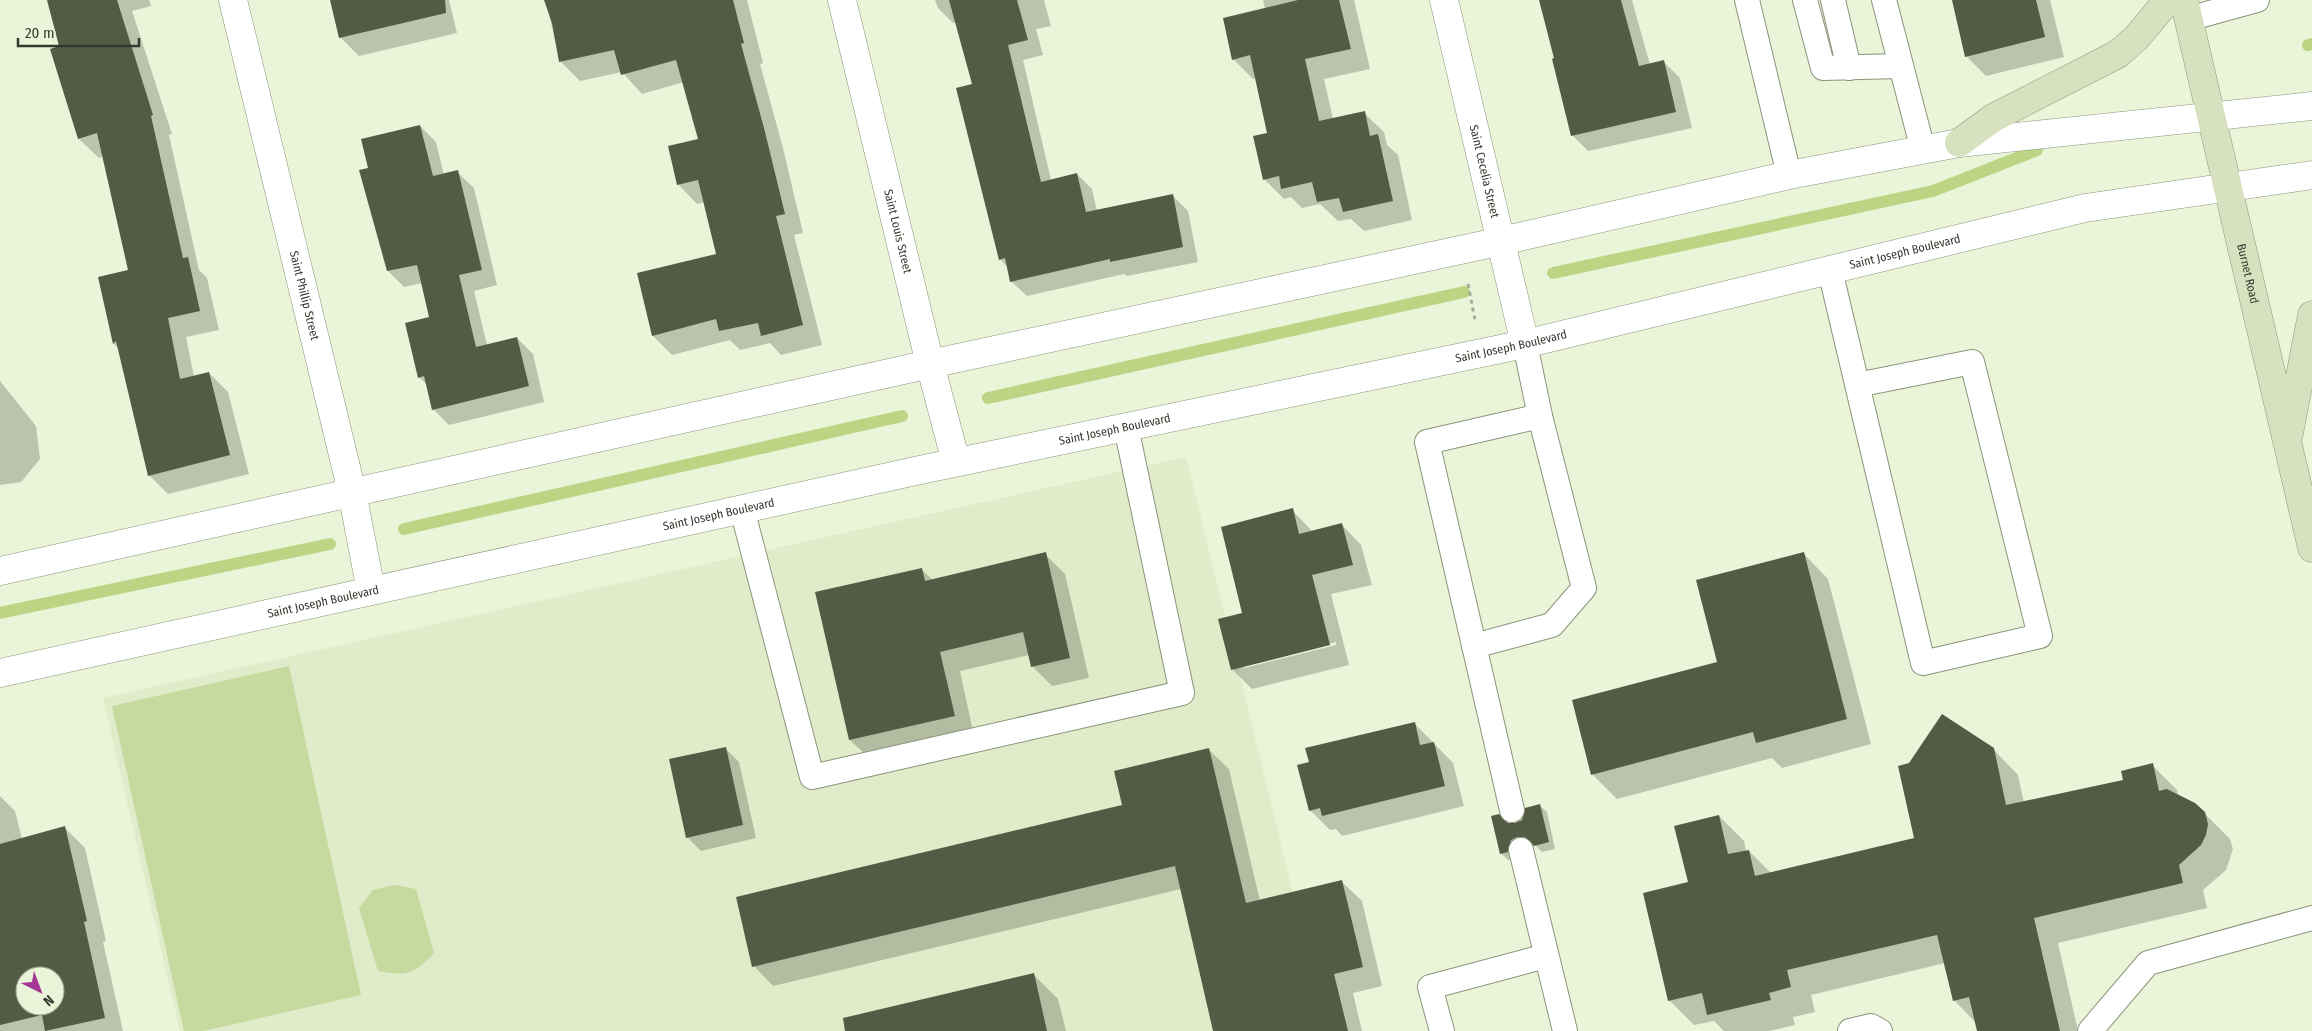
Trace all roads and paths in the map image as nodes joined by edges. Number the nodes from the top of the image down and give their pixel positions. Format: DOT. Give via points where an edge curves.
graph roads {
  1 [pos="233,0"];
  2 [pos="842,0"];
  3 [pos="1444,0"];
  4 [pos="1747,0"];
  5 [pos="1806,0"];
  6 [pos="1833,0"];
  7 [pos="1884,0"];
  8 [pos="2168,0"];
  9 [pos="2257,0"];
  10 [pos="2186,10"];
  11 [pos="1900,66"];
  12 [pos="1849,68"];
  13 [pos="2312,106"];
  14 [pos="2212,118"];
  15 [pos="1959,143"];
  16 [pos="1923,150"];
  17 [pos="1790,175"];
  18 [pos="2312,175"];
  19 [pos="2229,189"];
  20 [pos="1502,241"];
  21 [pos="1830,270"];
  22 [pos="1466,276"];
  23 [pos="2312,315"];
  24 [pos="1476,323"];
  25 [pos="1525,344"];
  26 [pos="930,364"];
  27 [pos="1857,385"];
  28 [pos="1540,416"];
  29 [pos="1126,427"];
  30 [pos="2287,444"];
  31 [pos="956,462"];
  32 [pos="352,492"];
  33 [pos="742,509"];
  34 [pos="2312,548"];
  35 [pos="0,572"];
  36 [pos="371,591"];
  37 [pos="1474,646"];
  38 [pos="0,673"];
  39 [pos="1512,810"];
  40 [pos="1521,850"];
  41 [pos="2312,918"];
  42 [pos="1546,956"];
  43 [pos="1442,1031"];
  44 [pos="1565,1031"];
  45 [pos="1850,1031"];
  46 [pos="1880,1031"];
  47 [pos="2090,1031"];
  1 -- 32 [label="street, Saint Phillip Street"];
  2 -- 26 [label="street, Saint Louis Street"];
  3 -- 20 [label="street, Saint Cecelia Street"];
  4 -- 17 [label="lane"];
  5 -- 12 [label="lane" via="1822,68"];
  6 -- 12 [label="lane"];
  7 -- 11 [label="lane"];
  8 -- 15 [label="main road" via="2118,54 1993,118"];
  9 -- 10 [label="lane"];
  10 -- 14 [label="main road, Burnet Road"];
  11 -- 12 [label="lane"];
  11 -- 16 [label="lane"];
  13 -- 14 [label="street"];
  14 -- 15 [label="street"];
  14 -- 19 [label="main road, Burnet Road"];
  15 -- 16 [label="street"];
  16 -- 17 [label="street"];
  17 -- 20 [label="street"];
  18 -- 19 [label="street, Saint Joseph Boulevard"];
  19 -- 21 [label="street, Saint Joseph Boulevard" via="2085,208"];
  19 -- 30 [label="main road, Burnet Road"];
  20 -- 25 [label="street, Saint Cecelia Street"];
  20 -- 26 [label="street"];
  21 -- 25 [label="street, Saint Joseph Boulevard"];
  21 -- 27 [label="lane"];
  22 -- 24 [label="path"];
  23 -- 30 [label="main road"];
  25 -- 28 [label="lane"];
  25 -- 29 [label="street, Saint Joseph Boulevard"];
  26 -- 31 [label="street, Saint Louis Street"];
  26 -- 32 [label="street"];
  27 -- 27 [label="lane" via="1924,663 2040,636 1972,362"];
  28 -- 37 [label="lane" via="1584,588 1552,625"];
  28 -- 37 [label="lane" via="1427,442"];
  29 -- 31 [label="street, Saint Joseph Boulevard"];
  29 -- 33 [label="lane" via="1182,693 812,777"];
  30 -- 34 [label="main road, Burnet Road"];
  31 -- 33 [label="street, Saint Joseph Boulevard"];
  32 -- 35 [label="street"];
  32 -- 36 [label="street, Saint Phillip Street"];
  33 -- 36 [label="street, Saint Joseph Boulevard"];
  36 -- 38 [label="street, Saint Joseph Boulevard"];
  37 -- 39 [label="lane"];
  40 -- 42 [label="lane"];
  41 -- 47 [label="lane" via="2148,963"];
  42 -- 43 [label="lane" via="1430,987"];
  42 -- 44 [label="lane"];
  45 -- 46 [label="lane" via="1871,1026"];
}
